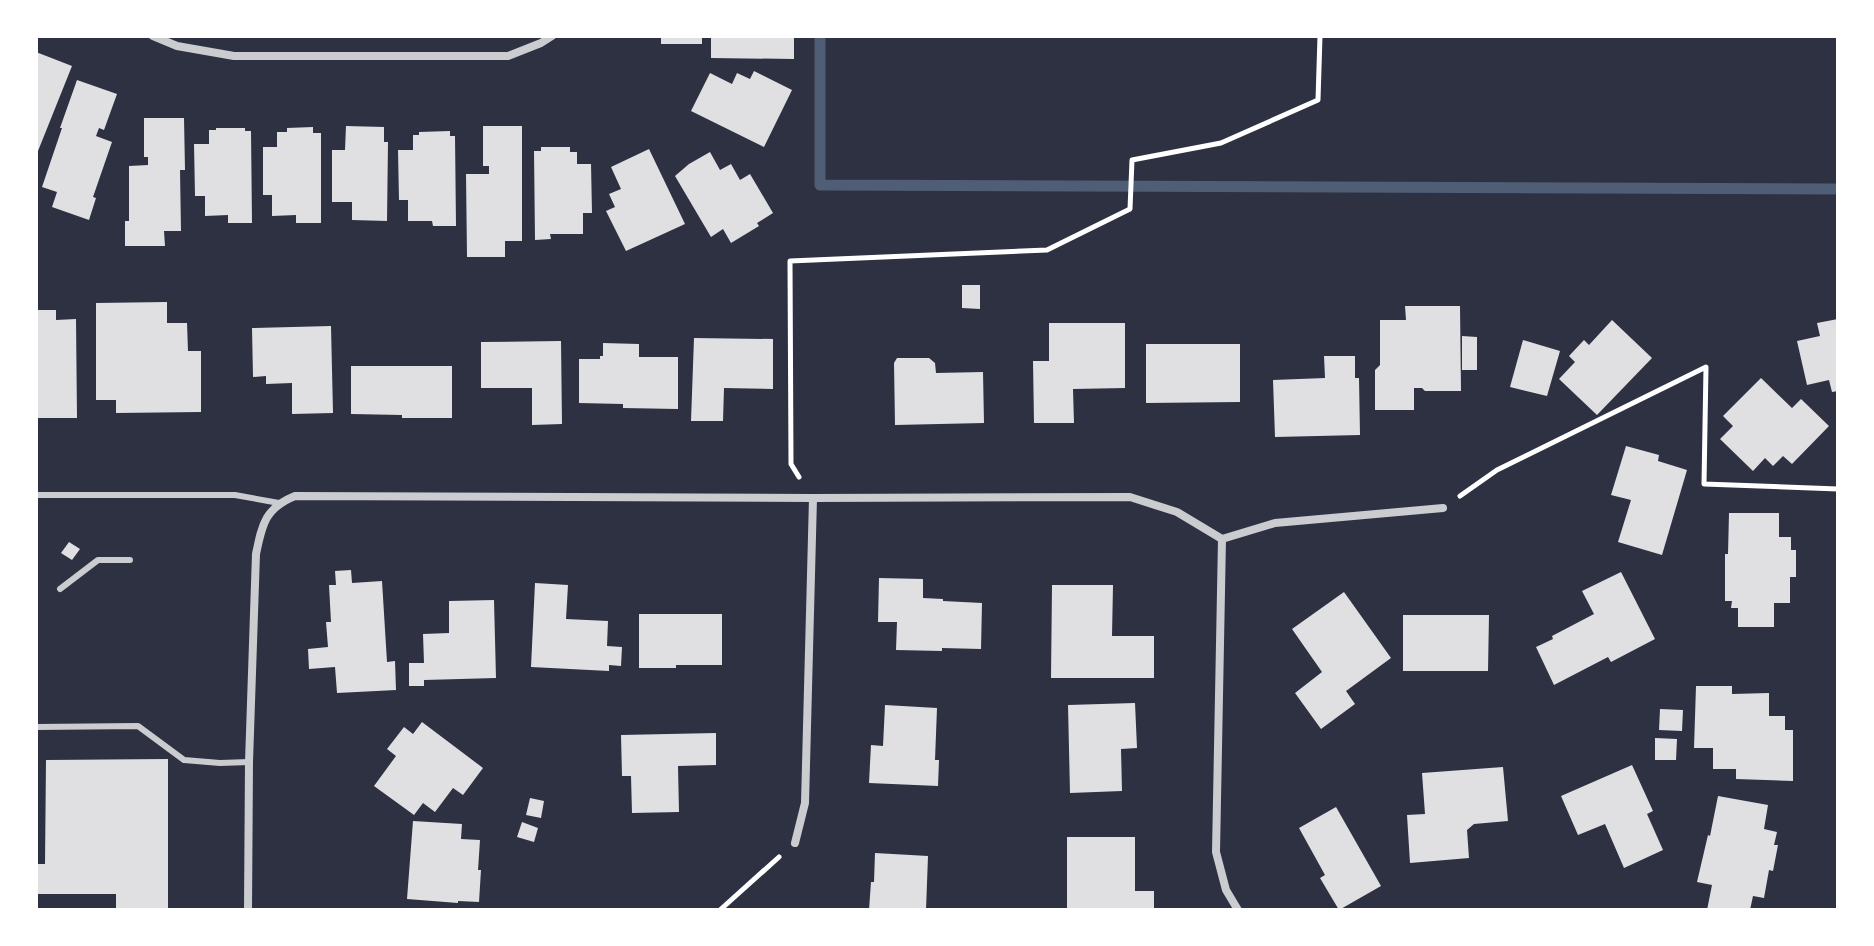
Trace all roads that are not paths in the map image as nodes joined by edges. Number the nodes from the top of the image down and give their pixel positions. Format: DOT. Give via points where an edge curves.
graph roads {
  1 [pos="153,36"];
  2 [pos="552,36"];
  3 [pos="36,495"];
  4 [pos="813,498"];
  5 [pos="279,503"];
  6 [pos="1443,508"];
  7 [pos="1222,539"];
  8 [pos="130,560"];
  9 [pos="60,589"];
  10 [pos="36,727"];
  11 [pos="249,762"];
  12 [pos="795,843"];
  13 [pos="248,910"];
  14 [pos="1238,910"];
  1 -- 2 [label="street" via="234,56 508,56"];
  3 -- 5 [label="lane" via="235,495"];
  4 -- 5 [label="street" via="295,496"];
  4 -- 7 [label="street" via="1130,497 1177,512"];
  4 -- 12 [label="street" via="805,803"];
  5 -- 11 [label="street" via="263,522 256,554"];
  6 -- 7 [label="street" via="1275,523"];
  7 -- 14 [label="street" via="1216,852 1226,890"];
  8 -- 9 [label="lane" via="98,560"];
  10 -- 11 [label="lane" via="138,726 184,760"];
  11 -- 13 [label="street"];
}
